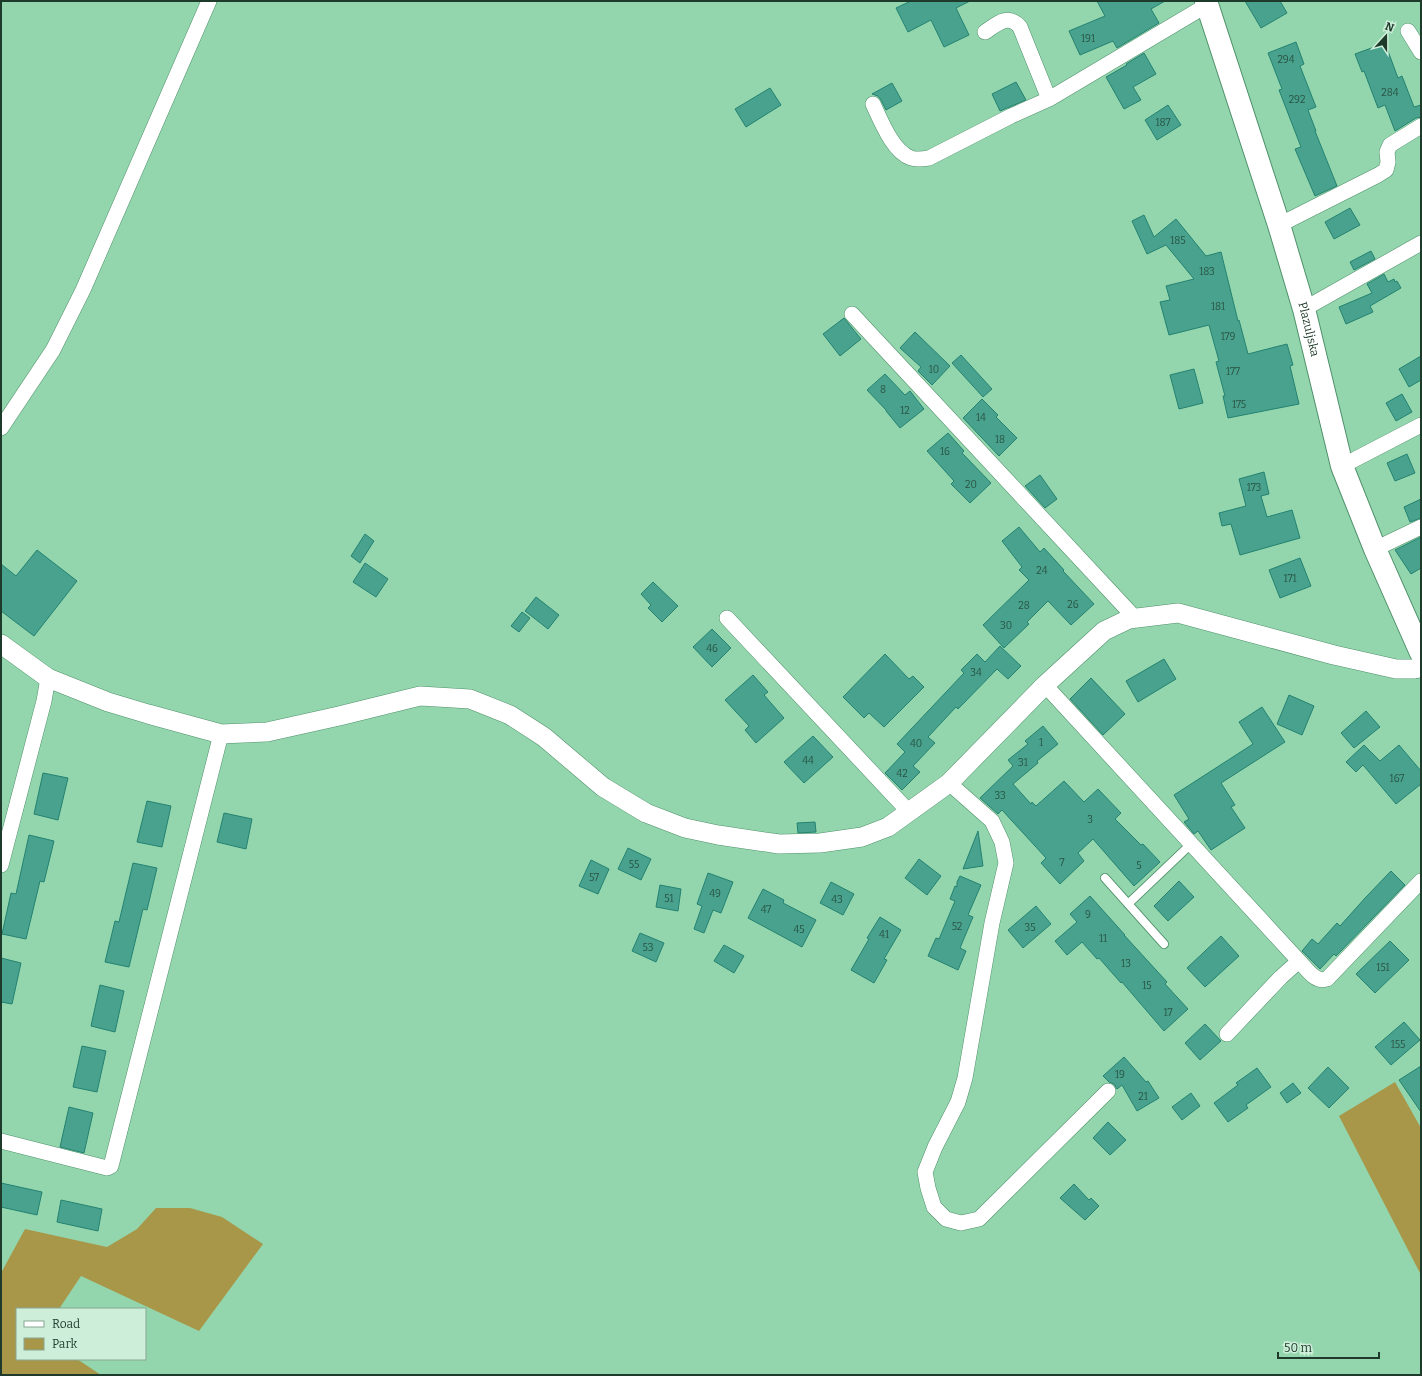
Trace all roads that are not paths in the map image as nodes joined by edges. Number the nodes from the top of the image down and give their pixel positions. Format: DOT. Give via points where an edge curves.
graph roads {
  1 [pos="209,1"];
  2 [pos="1206,3"];
  3 [pos="1408,31"];
  4 [pos="985,32"];
  5 [pos="1421,52"];
  6 [pos="1050,99"];
  7 [pos="873,104"];
  8 [pos="1421,126"];
  9 [pos="1279,224"];
  10 [pos="1421,243"];
  11 [pos="1304,310"];
  12 [pos="852,314"];
  13 [pos="1421,425"];
  14 [pos="1,428"];
  15 [pos="1342,466"];
  16 [pos="1421,527"];
  17 [pos="1375,549"];
  18 [pos="727,618"];
  19 [pos="1136,619"];
  20 [pos="1,644"];
  21 [pos="1421,654"];
  22 [pos="1421,667"];
  23 [pos="48,678"];
  24 [pos="1045,686"];
  25 [pos="221,734"];
  26 [pos="949,783"];
  27 [pos="910,813"];
  28 [pos="1191,844"];
  29 [pos="1,865"];
  30 [pos="1105,878"];
  31 [pos="1421,881"];
  32 [pos="1128,904"];
  33 [pos="1164,944"];
  34 [pos="1299,961"];
  35 [pos="1227,1034"];
  36 [pos="1108,1091"];
  37 [pos="1,1141"];
  1 -- 14 [label="street" via="83,290 53,350"];
  2 -- 6 [label="street"];
  2 -- 9 [label="main road, Plazuljska"];
  3 -- 5 [label="street"];
  4 -- 6 [label="street" via="1008,20 1020,27"];
  6 -- 7 [label="street" via="929,158 920,159 904,155 896,146"];
  8 -- 9 [label="street" via="1390,145 1386,170"];
  9 -- 11 [label="main road, Plazuljska"];
  10 -- 11 [label="street"];
  11 -- 15 [label="main road, Plazuljska"];
  12 -- 19 [label="street"];
  13 -- 15 [label="street"];
  15 -- 17 [label="main road, Plazuljska"];
  16 -- 17 [label="street"];
  17 -- 21 [label="main road, Plazuljska"];
  18 -- 27 [label="street"];
  19 -- 22 [label="street" via="1178,614 1388,667"];
  19 -- 24 [label="street" via="1129,619 1104,631"];
  20 -- 23 [label="street"];
  23 -- 25 [label="street" via="108,702"];
  23 -- 29 [label="street"];
  24 -- 26 [label="street"];
  24 -- 28 [label="street"];
  25 -- 27 [label="street" via="267,732 420,696 470,699 510,715 544,737 603,786 646,813 685,828 778,844 820,843 862,837 888,827"];
  25 -- 37 [label="street" via="112,1166 107,1168"];
  26 -- 27 [label="street"];
  26 -- 36 [label="street" via="992,821 1002,842 1006,862 992,922 965,1078 958,1102 925,1172 934,1208 946,1219 961,1223 979,1219"];
  28 -- 32 [label="lane"];
  28 -- 34 [label="street"];
  30 -- 32 [label="lane"];
  31 -- 34 [label="street" via="1327,979 1316,978"];
  32 -- 33 [label="lane"];
  34 -- 35 [label="street"];
}
